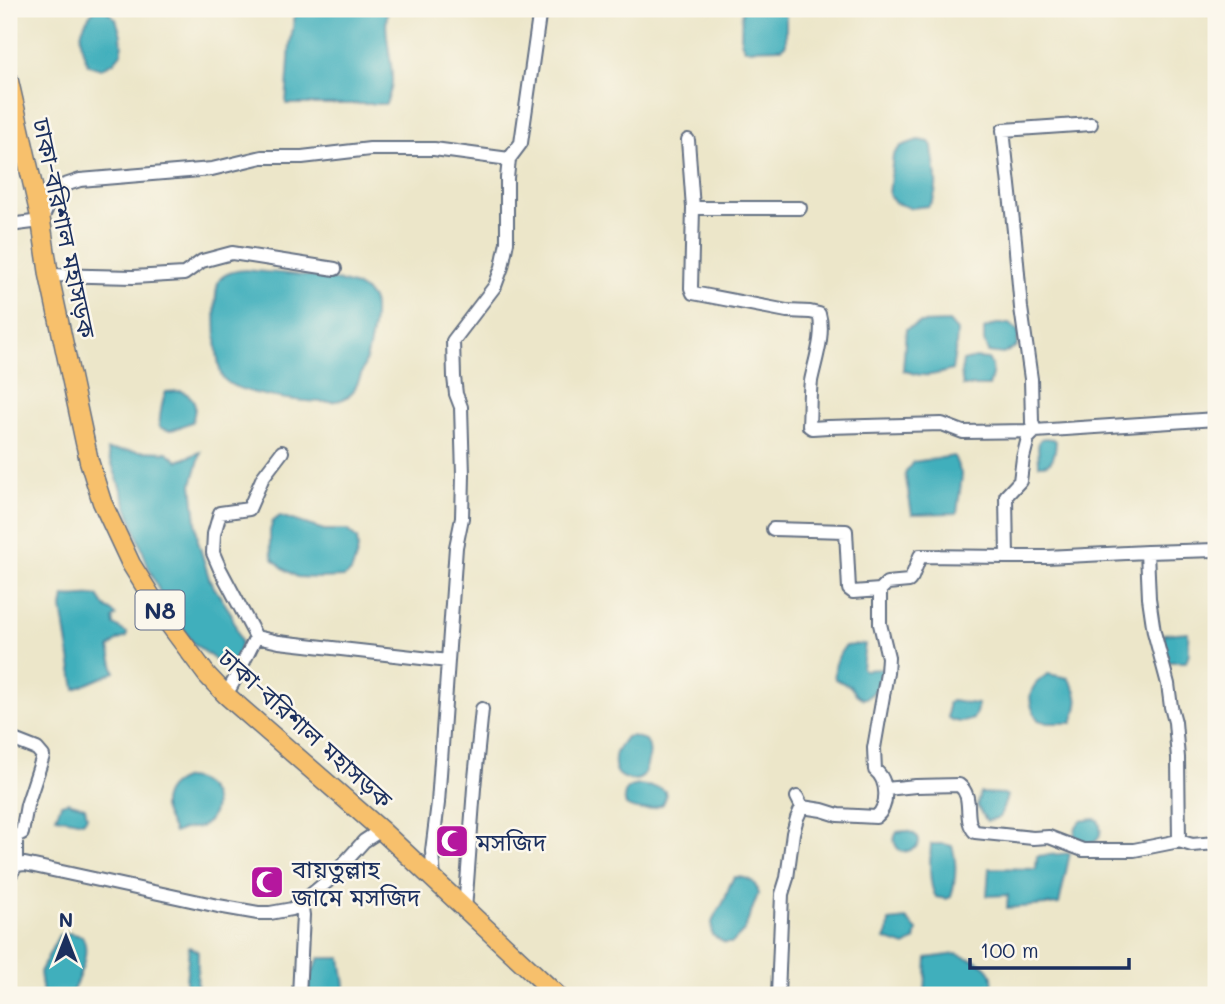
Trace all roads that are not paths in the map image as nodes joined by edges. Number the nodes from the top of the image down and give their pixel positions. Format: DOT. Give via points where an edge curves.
graph roads {
  1 [pos="540,9"];
  2 [pos="9,81"];
  3 [pos="1091,124"];
  4 [pos="688,140"];
  5 [pos="509,159"];
  6 [pos="693,208"];
  7 [pos="800,208"];
  8 [pos="41,221"];
  9 [pos="9,225"];
  10 [pos="335,269"];
  11 [pos="49,275"];
  12 [pos="1216,419"];
  13 [pos="1035,431"];
  14 [pos="282,452"];
  15 [pos="773,529"];
  16 [pos="1216,550"];
  17 [pos="1147,552"];
  18 [pos="1007,557"];
  19 [pos="880,590"];
  20 [pos="256,637"];
  21 [pos="448,662"];
  22 [pos="231,687"];
  23 [pos="482,709"];
  24 [pos="9,738"];
  25 [pos="886,789"];
  26 [pos="381,830"];
  27 [pos="12,836"];
  28 [pos="1179,841"];
  29 [pos="1216,843"];
  30 [pos="16,865"];
  31 [pos="9,877"];
  32 [pos="434,880"];
  33 [pos="301,903"];
  34 [pos="465,910"];
  35 [pos="299,995"];
  36 [pos="557,995"];
  37 [pos="778,995"];
  1 -- 5 [label="street" via="521,143"];
  2 -- 8 [label="highway, ঢাকা-বরিশাল মহাসড়ক / N8"];
  3 -- 13 [label="street" via="1003,130"];
  4 -- 6 [label="street"];
  5 -- 8 [label="street" via="434,149 370,149 262,157 212,169 80,180 56,188"];
  5 -- 21 [label="street" via="502,267 495,285 453,341 463,475"];
  6 -- 7 [label="street"];
  6 -- 13 [label="street" via="693,293 819,314 811,383 812,428 942,424 963,432"];
  8 -- 9 [label="street"];
  8 -- 11 [label="highway, ঢাকা-বরিশাল মহাসড়ক / N8"];
  10 -- 11 [label="street" via="232,253 202,261 184,274"];
  11 -- 22 [label="highway, ঢাকা-বরিশাল মহাসড়ক / N8" via="102,502 152,598 199,664"];
  12 -- 13 [label="street"];
  13 -- 18 [label="street" via="1028,438 1020,481 1006,496"];
  14 -- 20 [label="street" via="263,477 248,509 220,513 214,534 213,552"];
  15 -- 19 [label="street" via="846,531 849,589"];
  16 -- 17 [label="street"];
  17 -- 18 [label="street"];
  17 -- 28 [label="street" via="1154,632 1175,722"];
  18 -- 19 [label="street" via="920,556 911,580 887,583"];
  19 -- 25 [label="street" via="880,624 888,657 874,748 876,770"];
  20 -- 21 [label="street"];
  20 -- 22 [label="street"];
  21 -- 32 [label="street" via="432,851"];
  22 -- 26 [label="highway, ঢাকা-বরিশাল মহাসড়ক / N8"];
  23 -- 34 [label="street"];
  24 -- 27 [label="street" via="43,755 22,833"];
  25 -- 28 [label="street" via="959,785 967,795 970,826 975,832 1049,836 1083,850 1134,850"];
  25 -- 37 [label="street" via="883,808 876,817 838,815 800,802 782,894"];
  26 -- 32 [label="highway, ঢাকা-বরিশাল মহাসড়ক / N8"];
  26 -- 33 [label="street"];
  27 -- 30 [label="street"];
  28 -- 29 [label="street"];
  30 -- 31 [label="street"];
  30 -- 33 [label="street" via="37,865 258,913 281,912"];
  32 -- 34 [label="highway, ঢাকা-বরিশাল মহাসড়ক / N8"];
  33 -- 35 [label="street"];
  34 -- 36 [label="highway, ঢাকা-বরিশাল মহাসড়ক / N8"];
}
